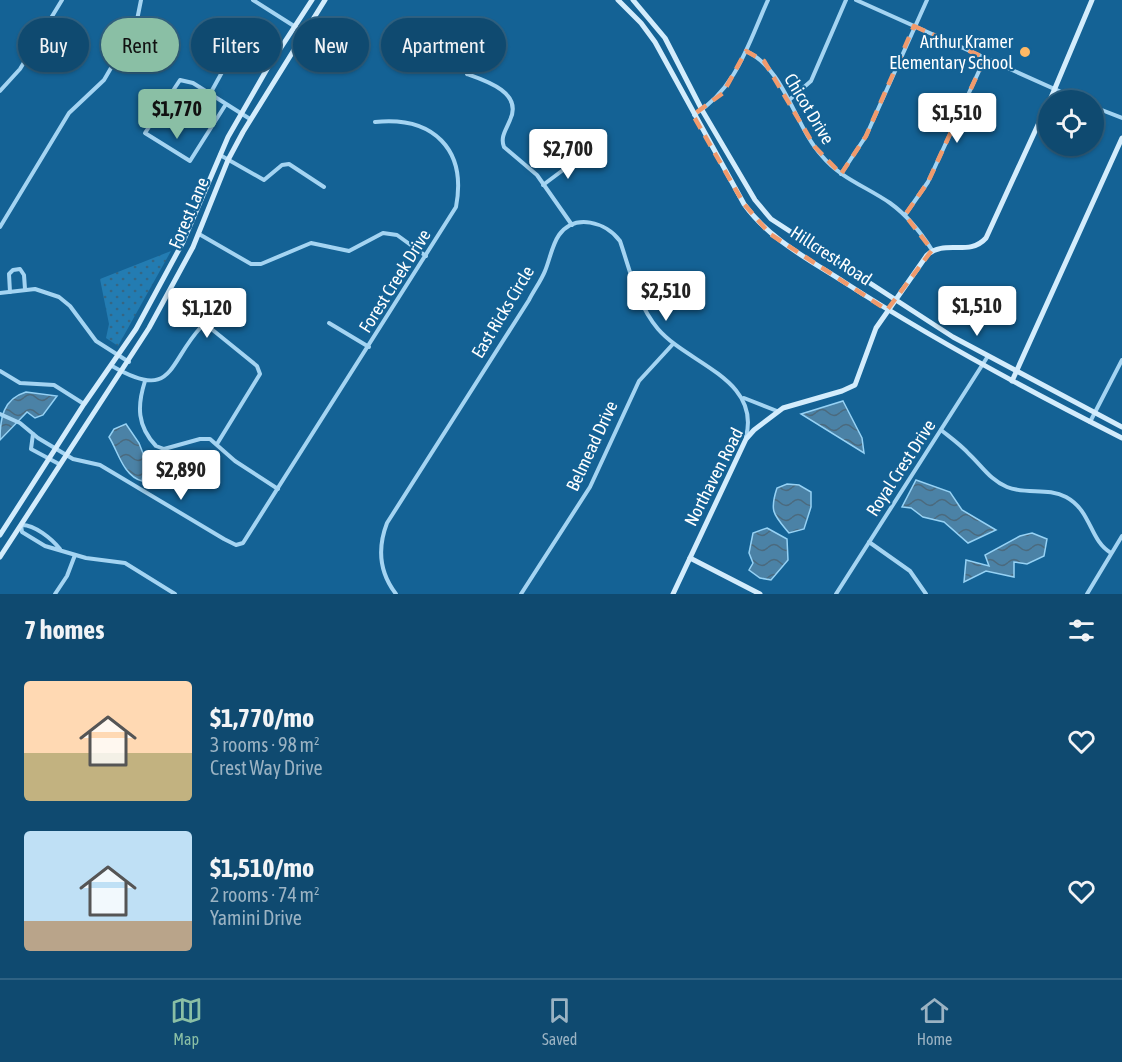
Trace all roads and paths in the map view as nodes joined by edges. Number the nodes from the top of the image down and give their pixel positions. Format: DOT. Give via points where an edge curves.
graph roads {
  1 [pos="62,0"];
  2 [pos="141,0"];
  3 [pos="253,0"];
  4 [pos="312,0"];
  5 [pos="326,0"];
  6 [pos="618,0"];
  7 [pos="633,0"];
  8 [pos="768,0"];
  9 [pos="846,0"];
  10 [pos="856,0"];
  11 [pos="927,0"];
  12 [pos="1092,0"];
  13 [pos="301,18"];
  14 [pos="315,18"];
  15 [pos="293,26"];
  16 [pos="914,26"];
  17 [pos="293,30"];
  18 [pos="746,51"];
  19 [pos="293,52"];
  20 [pos="985,57"];
  21 [pos="222,72"];
  22 [pos="467,75"];
  23 [pos="1054,90"];
  24 [pos="0,91"];
  25 [pos="210,94"];
  26 [pos="788,101"];
  27 [pos="226,104"];
  28 [pos="702,110"];
  29 [pos="1104,111"];
  30 [pos="241,113"];
  31 [pos="693,115"];
  32 [pos="1122,118"];
  33 [pos="250,119"];
  34 [pos="375,122"];
  35 [pos="1038,126"];
  36 [pos="1122,138"];
  37 [pos="219,155"];
  38 [pos="579,158"];
  39 [pos="228,160"];
  40 [pos="841,174"];
  41 [pos="543,185"];
  42 [pos="324,187"];
  43 [pos="905,215"];
  44 [pos="572,225"];
  45 [pos="0,227"];
  46 [pos="199,234"];
  47 [pos="183,242"];
  48 [pos="193,247"];
  49 [pos="932,250"];
  50 [pos="426,256"];
  51 [pos="25,289"];
  52 [pos="9,292"];
  53 [pos="0,293"];
  54 [pos="894,300"];
  55 [pos="887,310"];
  56 [pos="328,323"];
  57 [pos="673,344"];
  58 [pos="369,347"];
  59 [pos="120,355"];
  60 [pos="988,356"];
  61 [pos="1122,360"];
  62 [pos="129,362"];
  63 [pos="982,364"];
  64 [pos="112,366"];
  65 [pos="0,371"];
  66 [pos="1016,371"];
  67 [pos="122,372"];
  68 [pos="145,381"];
  69 [pos="1012,381"];
  70 [pos="743,398"];
  71 [pos="84,404"];
  72 [pos="777,411"];
  73 [pos="1094,412"];
  74 [pos="0,414"];
  75 [pos="1090,422"];
  76 [pos="1122,427"];
  77 [pos="940,430"];
  78 [pos="33,434"];
  79 [pos="1122,438"];
  80 [pos="746,439"];
  81 [pos="217,444"];
  82 [pos="56,447"];
  83 [pos="65,454"];
  84 [pos="49,458"];
  85 [pos="59,464"];
  86 [pos="278,489"];
  87 [pos="11,518"];
  88 [pos="21,525"];
  89 [pos="0,535"];
  90 [pos="1122,536"];
  91 [pos="869,543"];
  92 [pos="60,549"];
  93 [pos="1111,553"];
  94 [pos="75,555"];
  95 [pos="0,557"];
  96 [pos="690,558"];
  97 [pos="55,594"];
  98 [pos="175,594"];
  99 [pos="396,594"];
  100 [pos="522,594"];
  101 [pos="673,594"];
  102 [pos="760,594"];
  103 [pos="837,594"];
  104 [pos="926,594"];
  105 [pos="1087,594"];
  1 -- 24 [label="street" via="23,64"];
  2 -- 45 [label="street" via="136,25 104,80 69,113"];
  3 -- 15 [label="street"];
  4 -- 13 [label="main road, Forest Lane"];
  5 -- 14 [label="main road, Forest Lane"];
  6 -- 31 [label="main road, Hillcrest Road" via="655,42"];
  7 -- 28 [label="main road, Hillcrest Road" via="665,38"];
  8 -- 18 [label="street"];
  9 -- 26 [label="street" via="811,81"];
  10 -- 16 [label="street"];
  11 -- 16 [label="street"];
  12 -- 23 [label="main road"];
  16 -- 20 [label="street"];
  16 -- 40 [label="street" via="866,136"];
  17 -- 30 [label="main road, Forest Lane"];
  18 -- 26 [label="street, Chicot Drive" via="764,61"];
  18 -- 28 [label="street" via="723,93"];
  19 -- 33 [label="main road, Forest Lane"];
  20 -- 23 [label="street"];
  20 -- 43 [label="street" via="928,182"];
  21 -- 25 [label="street"];
  22 -- 41 [label="street" via="490,82 510,98 514,110 503,137 504,147"];
  25 -- 27 [label="street"];
  25 -- 27 [label="street" via="180,80 145,133 190,161"];
  26 -- 40 [label="street, Chicot Drive" via="820,155"];
  27 -- 30 [label="street"];
  28 -- 31 [label="street"];
  28 -- 54 [label="main road, Hillcrest Road" via="765,213"];
  29 -- 32 [label="street"];
  30 -- 33 [label="street"];
  30 -- 37 [label="main road, Forest Lane"];
  31 -- 55 [label="main road, Hillcrest Road" via="756,220"];
  33 -- 39 [label="main road, Forest Lane"];
  34 -- 50 [label="street, Forest Creek Drive" via="406,121 419,125 439,139 455,158 461,185 456,207"];
  35 -- 49 [label="main road" via="986,238 972,248"];
  36 -- 66 [label="main road"];
  37 -- 39 [label="street"];
  37 -- 47 [label="main road, Forest Lane"];
  38 -- 41 [label="street"];
  39 -- 42 [label="street" via="264,180 282,165 295,165"];
  39 -- 46 [label="main road, Forest Lane"];
  40 -- 43 [label="street, Chicot Drive"];
  41 -- 44 [label="street"];
  43 -- 49 [label="street, Chicot Drive"];
  44 -- 57 [label="street" via="597,224 615,234 639,298"];
  44 -- 99 [label="street, East Ricks Circle" via="557,237 539,282 394,511 382,537 382,567"];
  46 -- 48 [label="main road, Forest Lane"];
  46 -- 50 [label="street" via="251,264 261,264 311,243 349,250 372,237 390,233"];
  47 -- 48 [label="main road"];
  47 -- 59 [label="main road, Forest Lane"];
  48 -- 62 [label="main road, Forest Lane"];
  49 -- 54 [label="main road, Northaven Road"];
  50 -- 58 [label="street, Forest Creek Drive"];
  51 -- 52 [label="street"];
  51 -- 52 [label="street" via="24,274 20,269 13,270 9,274"];
  51 -- 59 [label="street" via="47,291 59,297 96,341"];
  52 -- 53 [label="street"];
  54 -- 55 [label="main road, Northaven Road"];
  54 -- 60 [label="main road, Hillcrest Road"];
  55 -- 63 [label="main road, Hillcrest Road"];
  55 -- 72 [label="main road, Northaven Road" via="873,335 855,385"];
  56 -- 58 [label="street"];
  57 -- 70 [label="street" via="720,374"];
  57 -- 100 [label="street, Belmead Drive" via="639,381 590,487"];
  58 -- 86 [label="street, Forest Creek Drive"];
  59 -- 62 [label="street"];
  59 -- 64 [label="main road, Forest Lane"];
  60 -- 63 [label="street, Royal Crest Drive"];
  60 -- 66 [label="main road, Hillcrest Road"];
  61 -- 73 [label="street"];
  62 -- 67 [label="main road, Forest Lane"];
  63 -- 69 [label="main road, Hillcrest Road"];
  63 -- 77 [label="street, Royal Crest Drive"];
  64 -- 67 [label="street"];
  64 -- 71 [label="main road, Forest Lane"];
  65 -- 71 [label="street" via="20,383 54,385"];
  66 -- 69 [label="main road"];
  66 -- 73 [label="main road, Hillcrest Road"];
  67 -- 68 [label="street"];
  67 -- 83 [label="main road, Forest Lane"];
  68 -- 81 [label="street" via="138,402 139,414 156,446 167,449 205,438"];
  68 -- 81 [label="street" via="167,375 204,326 257,366 259,377"];
  69 -- 75 [label="main road, Hillcrest Road"];
  70 -- 72 [label="street"];
  70 -- 80 [label="street" via="749,420"];
  71 -- 82 [label="main road, Forest Lane"];
  72 -- 80 [label="main road, Northaven Road"];
  73 -- 75 [label="street"];
  73 -- 76 [label="main road, Hillcrest Road"];
  74 -- 78 [label="street"];
  75 -- 79 [label="main road, Hillcrest Road"];
  77 -- 91 [label="street, Royal Crest Drive"];
  77 -- 93 [label="street" via="1002,485 1066,497 1084,512 1098,542"];
  78 -- 82 [label="street"];
  78 -- 84 [label="street" via="31,449"];
  80 -- 96 [label="main road, Northaven Road"];
  81 -- 86 [label="street"];
  82 -- 83 [label="street"];
  82 -- 84 [label="main road, Forest Lane"];
  83 -- 85 [label="main road, Forest Lane"];
  83 -- 86 [label="street, Forest Creek Drive" via="77,461 100,465 236,545 245,541"];
  84 -- 85 [label="street"];
  84 -- 87 [label="main road, Forest Lane"];
  85 -- 88 [label="main road, Forest Lane"];
  87 -- 88 [label="main road"];
  87 -- 89 [label="main road, Forest Lane"];
  88 -- 92 [label="street" via="27,524"];
  88 -- 92 [label="street" via="28,536"];
  88 -- 95 [label="main road, Forest Lane"];
  90 -- 93 [label="street"];
  91 -- 103 [label="street, Royal Crest Drive"];
  91 -- 104 [label="street" via="910,571"];
  92 -- 94 [label="street"];
  93 -- 105 [label="street"];
  94 -- 97 [label="street"];
  94 -- 98 [label="street" via="119,561"];
  96 -- 101 [label="main road, Northaven Road"];
  96 -- 102 [label="main road"];
}
